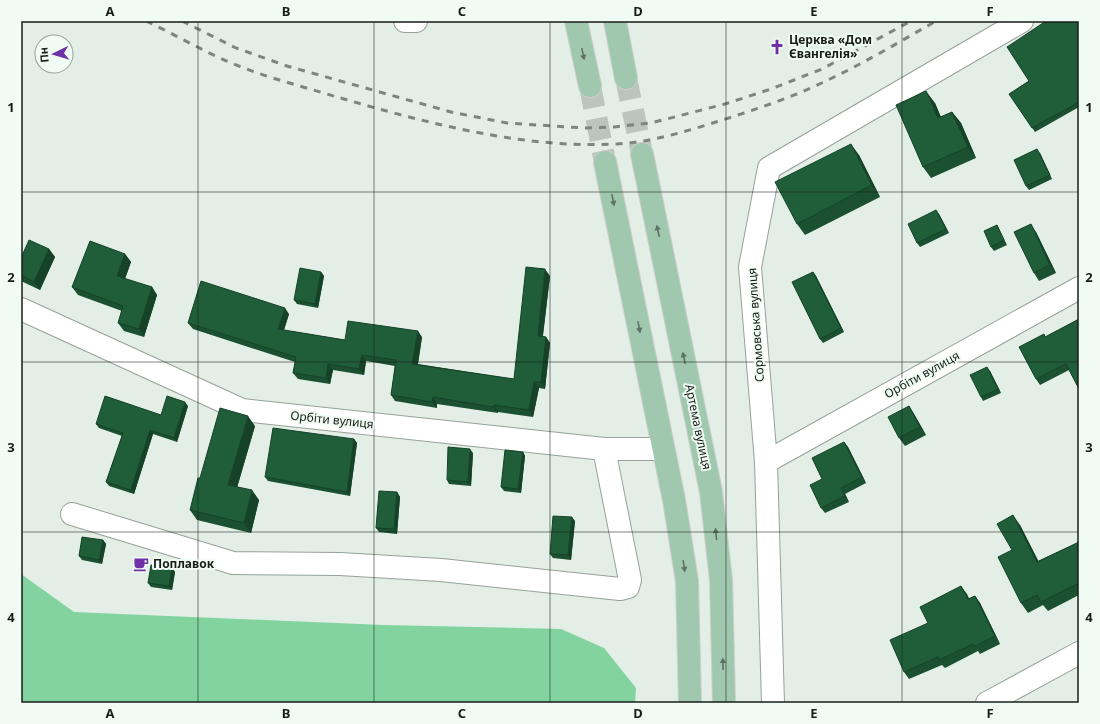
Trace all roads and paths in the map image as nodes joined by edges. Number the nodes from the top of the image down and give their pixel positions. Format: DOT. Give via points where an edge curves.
graph roads {
  1 [pos="405,21"];
  2 [pos="416,21"];
  3 [pos="576,21"];
  4 [pos="615,21"];
  5 [pos="1022,21"];
  6 [pos="626,78"];
  7 [pos="590,86"];
  8 [pos="642,154"];
  9 [pos="605,162"];
  10 [pos="1079,288"];
  11 [pos="21,309"];
  12 [pos="663,449"];
  13 [pos="604,450"];
  14 [pos="766,462"];
  15 [pos="72,514"];
  16 [pos="1079,653"];
  17 [pos="690,703"];
  18 [pos="724,703"];
  19 [pos="773,703"];
  20 [pos="987,703"];
  1 -- 2 [label="street"];
  3 -- 7 [label="main road, one-way"];
  4 -- 6 [label="main road"];
  5 -- 14 [label="street, Сормовська вулиця" via="769,168 750,267"];
  18 -- 8 [label="main road, Артема вулиця, one-way" via="721,580 711,492"];
  9 -- 12 [label="main road, one-way"];
  10 -- 14 [label="street, Орбіти вулиця"];
  11 -- 13 [label="street, Орбіти вулиця" via="242,410"];
  12 -- 13 [label="street, Орбіти вулиця"];
  12 -- 17 [label="main road, one-way" via="674,500 686,582"];
  13 -- 15 [label="street" via="630,580 628,587 620,589 441,570 340,564 233,563"];
  14 -- 19 [label="street, Сормовська вулиця"];
  16 -- 20 [label="street"];
}
